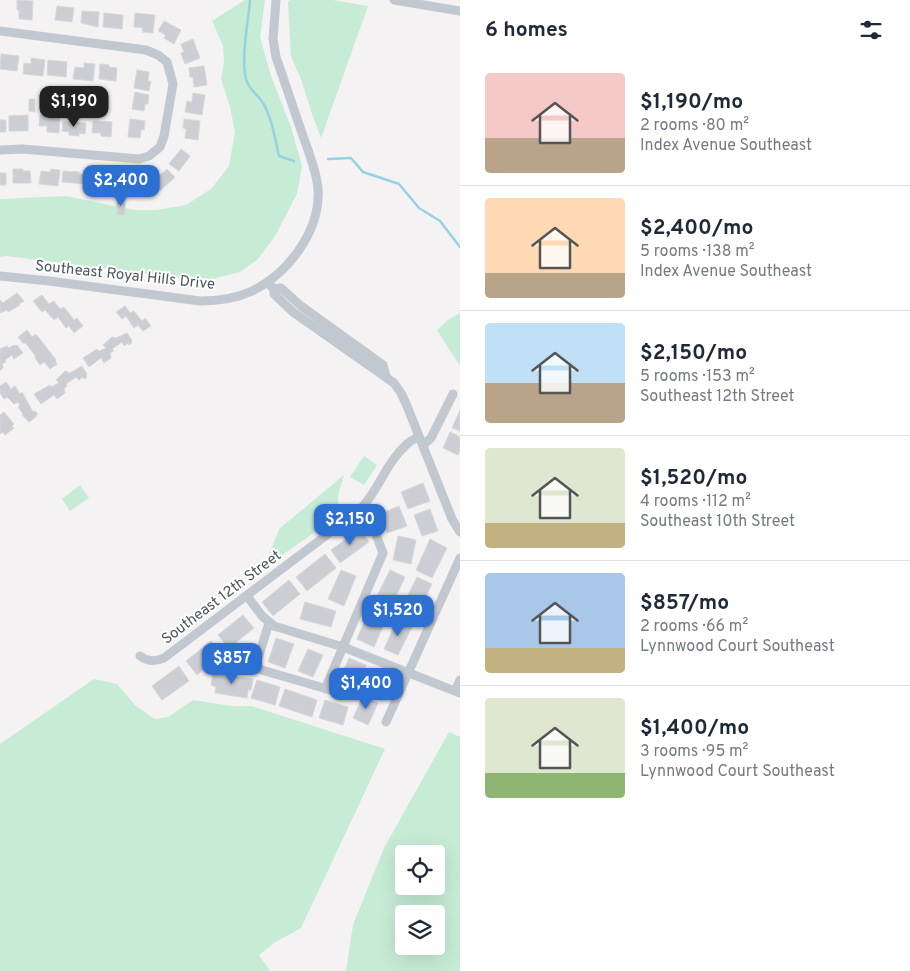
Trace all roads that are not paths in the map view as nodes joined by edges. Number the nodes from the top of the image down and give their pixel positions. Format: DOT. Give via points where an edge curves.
graph roads {
  1 [pos="276,0"];
  2 [pos="394,0"];
  3 [pos="460,11"];
  4 [pos="0,31"];
  5 [pos="0,150"];
  6 [pos="0,276"];
  7 [pos="267,282"];
  8 [pos="453,394"];
  9 [pos="421,440"];
  10 [pos="365,505"];
  11 [pos="458,526"];
  12 [pos="460,558"];
  13 [pos="247,596"];
  14 [pos="268,622"];
  15 [pos="343,647"];
  16 [pos="140,656"];
  17 [pos="224,666"];
  18 [pos="255,668"];
  19 [pos="408,673"];
  20 [pos="460,680"];
  21 [pos="325,688"];
  22 [pos="457,692"];
  23 [pos="348,695"];
  24 [pos="386,722"];
  1 -- 7 [label="street, Southeast Royal Hills Drive" via="273,39 276,57 314,167 318,188 317,205 305,240 294,257"];
  2 -- 3 [label="street"];
  4 -- 5 [label="street" via="146,50 166,62 173,84 160,147 149,156"];
  6 -- 7 [label="street, Southeast Royal Hills Drive" via="200,301 236,297"];
  7 -- 9 [label="street" via="274,288 281,288 383,365 386,376 402,393"];
  8 -- 9 [label="street, Southeast 12th Street" via="431,438"];
  9 -- 10 [label="street, Southeast 12th Street" via="406,444"];
  9 -- 11 [label="street"];
  10 -- 13 [label="street, Southeast 12th Street"];
  10 -- 15 [label="street" via="383,553"];
  12 -- 19 [label="street"];
  13 -- 14 [label="street"];
  13 -- 16 [label="street, Southeast 12th Street" via="164,658 156,661"];
  14 -- 15 [label="street"];
  14 -- 18 [label="street"];
  15 -- 19 [label="street"];
  15 -- 21 [label="street"];
  17 -- 18 [label="street"];
  18 -- 21 [label="street"];
  19 -- 22 [label="street"];
  19 -- 24 [label="street"];
  20 -- 22 [label="street"];
  21 -- 23 [label="street"];
}
